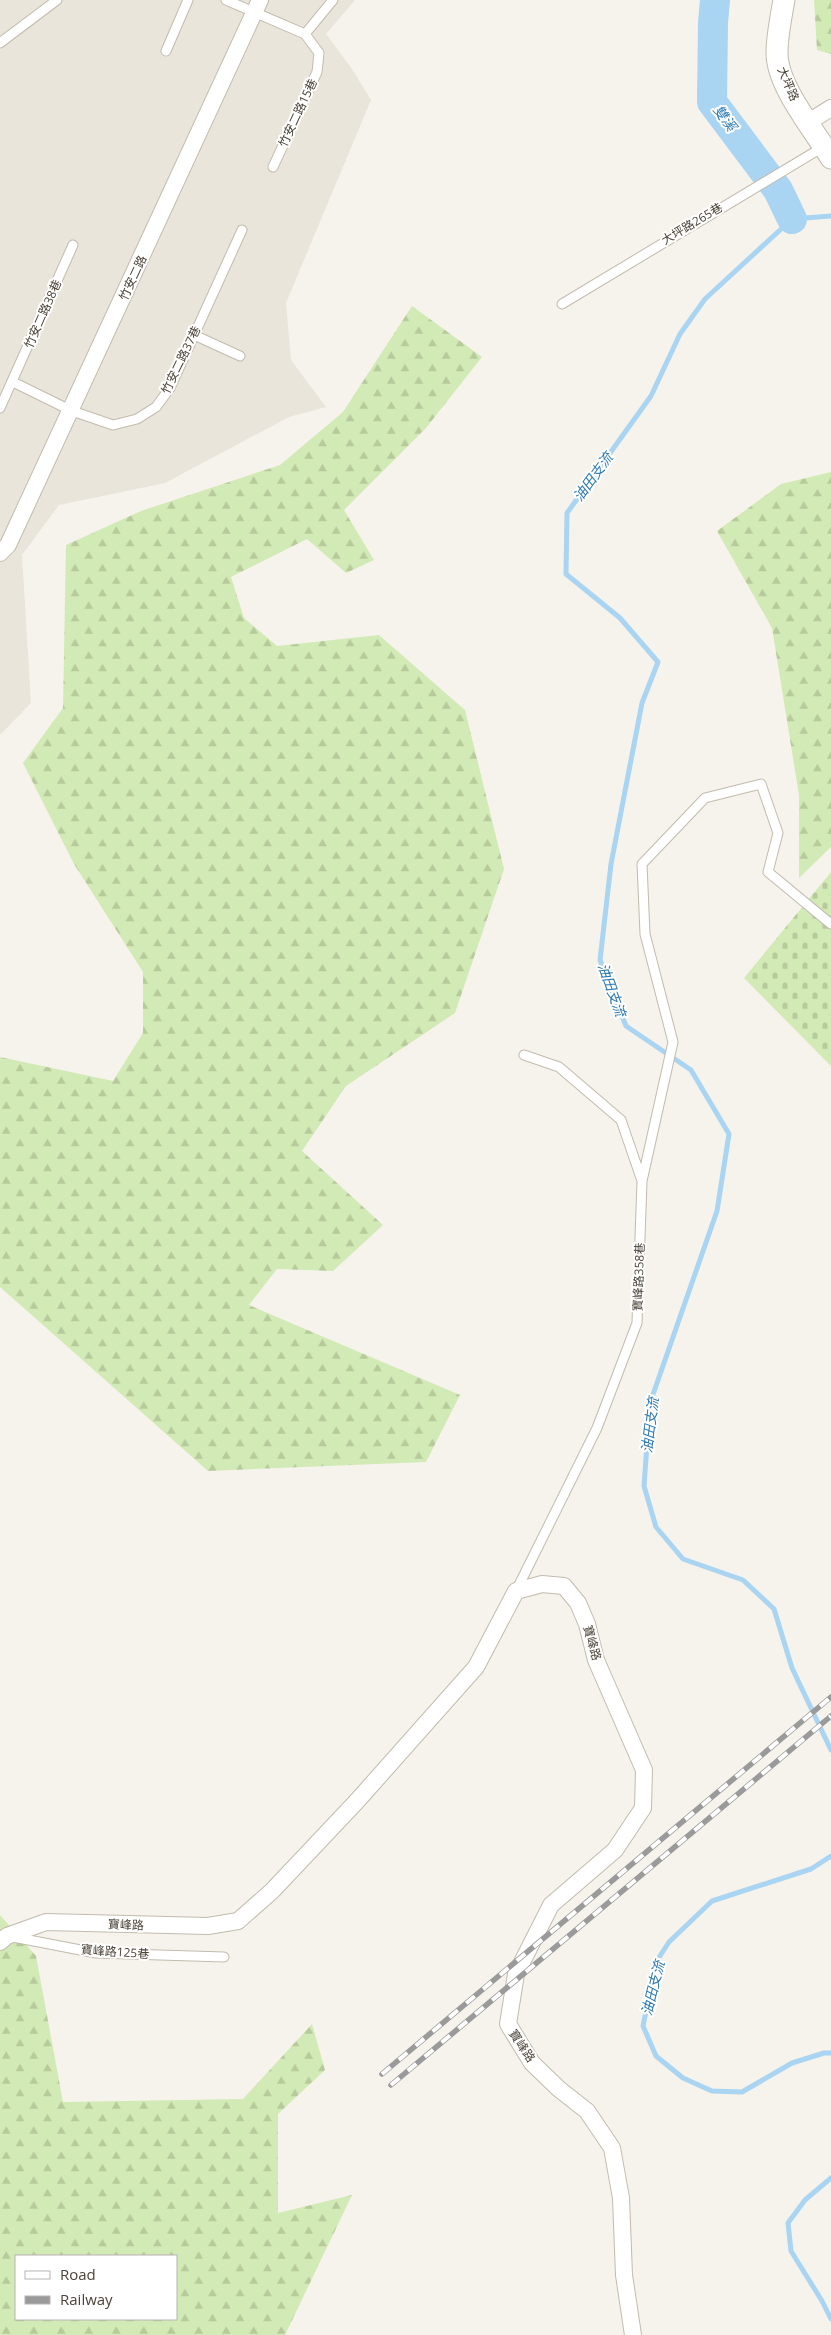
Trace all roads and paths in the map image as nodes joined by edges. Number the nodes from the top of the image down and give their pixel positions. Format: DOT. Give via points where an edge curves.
graph roads {
  1 [pos="57,0"];
  2 [pos="188,0"];
  3 [pos="226,0"];
  4 [pos="333,0"];
  5 [pos="784,0"];
  6 [pos="258,6"];
  7 [pos="304,34"];
  8 [pos="0,44"];
  9 [pos="166,51"];
  10 [pos="831,108"];
  11 [pos="807,123"];
  12 [pos="827,152"];
  13 [pos="273,167"];
  14 [pos="242,230"];
  15 [pos="73,245"];
  16 [pos="562,304"];
  17 [pos="194,335"];
  18 [pos="240,356"];
  19 [pos="13,382"];
  20 [pos="0,408"];
  21 [pos="72,411"];
  22 [pos="0,553"];
  23 [pos="831,924"];
  24 [pos="524,1055"];
  25 [pos="642,1181"];
  26 [pos="516,1591"];
  27 [pos="4,1939"];
  28 [pos="224,1958"];
  29 [pos="633,2335"];
  1 -- 8 [label="lane"];
  2 -- 9 [label="lane"];
  3 -- 6 [label="lane, 竹安二路15巷"];
  4 -- 7 [label="lane"];
  5 -- 11 [label="street, 大坪路" via="777,54 781,72"];
  6 -- 7 [label="lane, 竹安二路15巷"];
  6 -- 21 [label="street, 竹安二路"];
  7 -- 13 [label="lane, 竹安二路15巷" via="319,53 317,72"];
  10 -- 11 [label="street"];
  11 -- 12 [label="street, 大坪路"];
  12 -- 16 [label="lane, 大坪路265巷" via="714,211"];
  14 -- 17 [label="lane, 竹安二路37巷"];
  15 -- 19 [label="lane, 竹安二路38巷"];
  17 -- 18 [label="lane"];
  17 -- 21 [label="lane, 竹安二路37巷" via="170,388 156,407 137,419 113,425"];
  19 -- 20 [label="lane, 竹安二路38巷"];
  19 -- 21 [label="lane"];
  21 -- 22 [label="street, 竹安二路" via="8,545"];
  23 -- 25 [label="lane" via="768,872 778,833 761,784 706,798 642,864 645,934 673,1042"];
  24 -- 25 [label="lane, 寶峰路358巷" via="559,1067 621,1120"];
  25 -- 26 [label="lane, 寶峰路358巷" via="637,1322 597,1428"];
  26 -- 27 [label="street, 寶峰路" via="476,1667 350,1808 272,1891 238,1921 208,1926 46,1922"];
  26 -- 29 [label="street, 寶峰路" via="542,1584 564,1586 578,1603 596,1660 644,1770 644,1808 615,1850 551,1905 516,1974 508,2024 532,2063 588,2111 612,2148 621,2198 624,2276"];
  27 -- 28 [label="lane, 寶峰路125巷" via="96,1953"];
}
